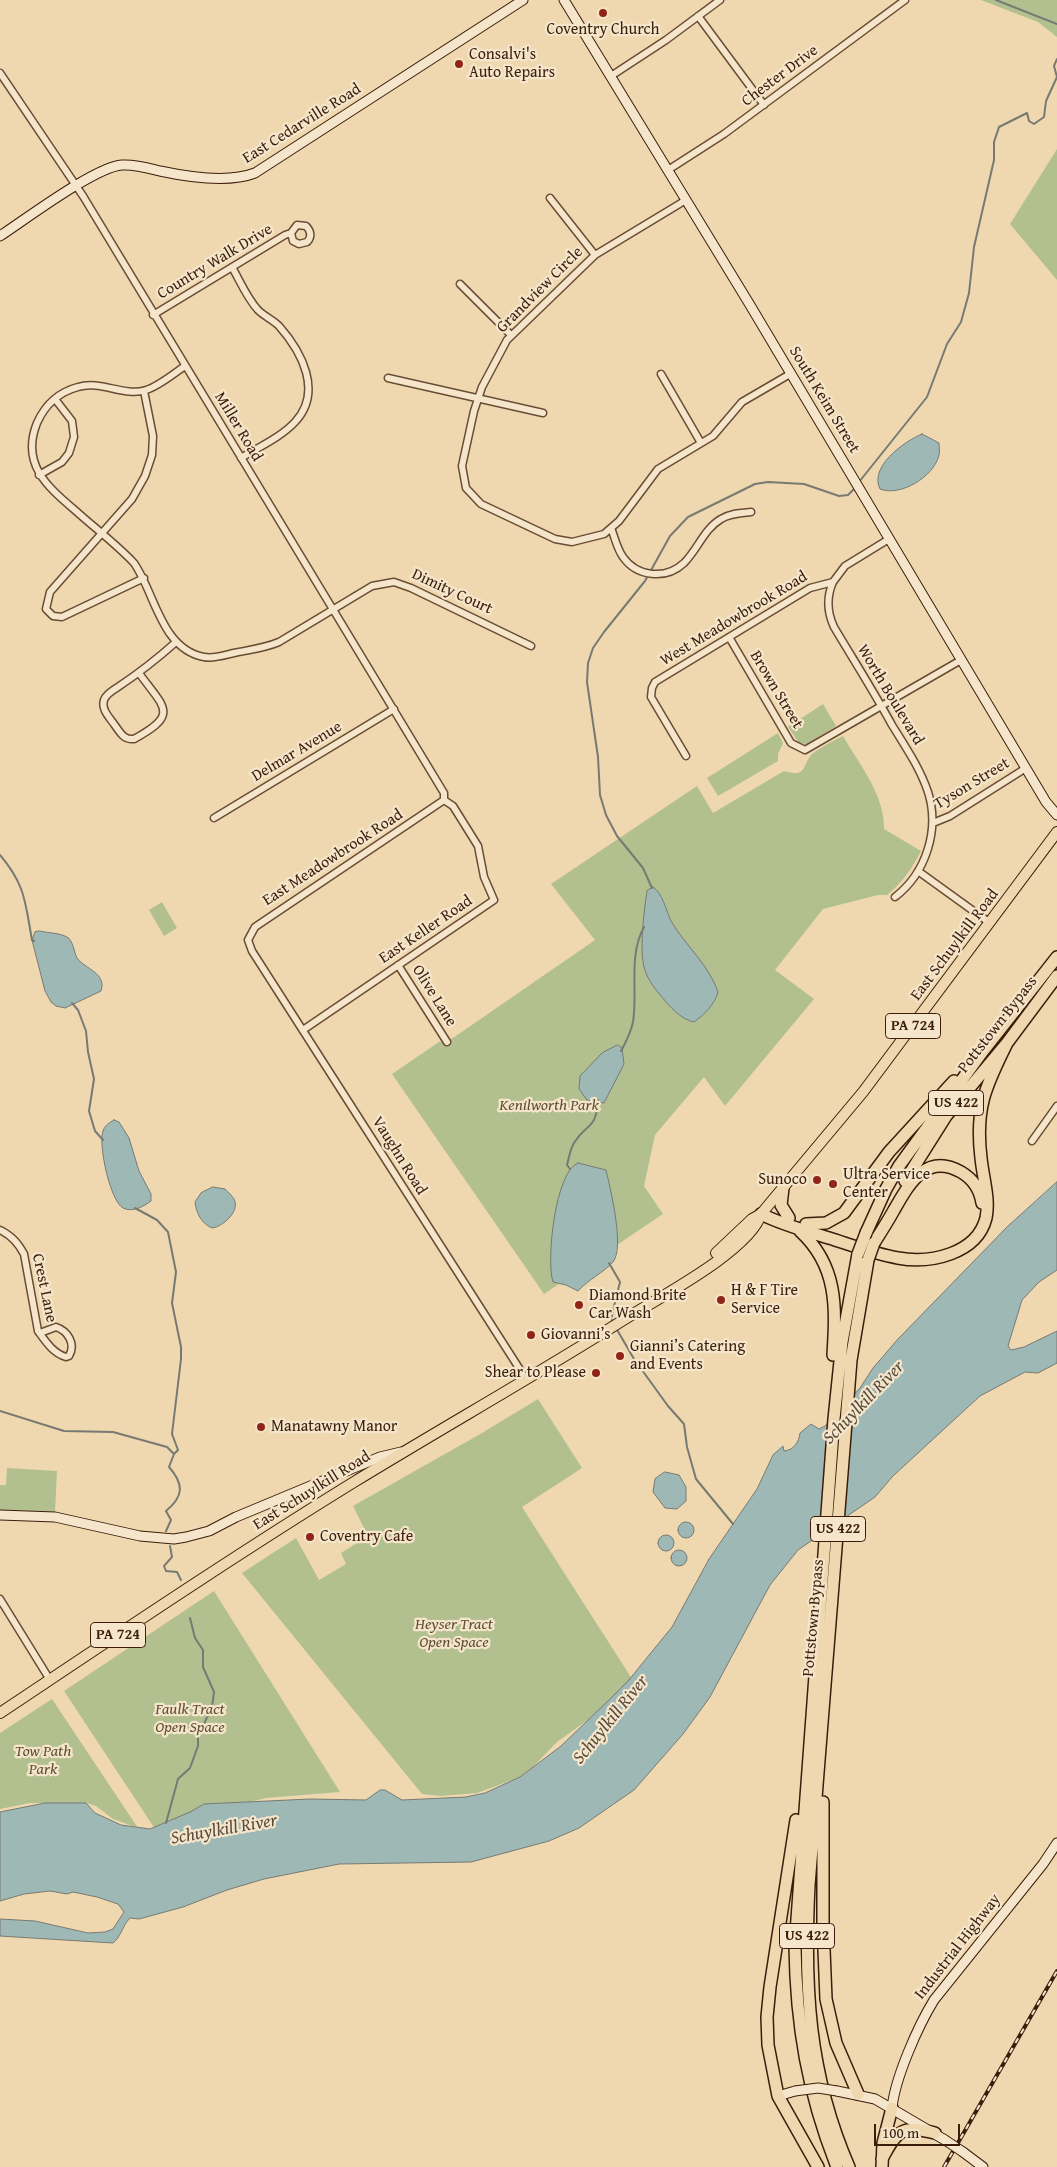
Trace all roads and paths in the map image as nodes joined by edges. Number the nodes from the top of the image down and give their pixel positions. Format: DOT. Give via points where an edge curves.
graph roads {
  1 [pos="523,0"];
  2 [pos="564,0"];
  3 [pos="720,0"];
  4 [pos="905,0"];
  5 [pos="698,16"];
  6 [pos="0,73"];
  7 [pos="611,76"];
  8 [pos="764,105"];
  9 [pos="668,170"];
  10 [pos="76,187"];
  11 [pos="550,198"];
  12 [pos="686,200"];
  13 [pos="291,234"];
  14 [pos="0,236"];
  15 [pos="595,255"];
  16 [pos="232,267"];
  17 [pos="460,284"];
  18 [pos="154,315"];
  19 [pos="511,335"];
  20 [pos="185,366"];
  21 [pos="661,374"];
  22 [pos="790,374"];
  23 [pos="388,378"];
  24 [pos="144,391"];
  25 [pos="55,399"];
  26 [pos="478,399"];
  27 [pos="543,413"];
  28 [pos="701,443"];
  29 [pos="241,458"];
  30 [pos="39,475"];
  31 [pos="751,512"];
  32 [pos="611,528"];
  33 [pos="102,533"];
  34 [pos="889,539"];
  35 [pos="144,578"];
  36 [pos="832,582"];
  37 [pos="334,610"];
  38 [pos="729,637"];
  39 [pos="176,642"];
  40 [pos="531,646"];
  41 [pos="962,660"];
  42 [pos="139,673"];
  43 [pos="882,706"];
  44 [pos="394,710"];
  45 [pos="686,756"];
  46 [pos="1026,768"];
  47 [pos="444,800"];
  48 [pos="1057,816"];
  49 [pos="214,818"];
  50 [pos="933,823"];
  51 [pos="1057,832"];
  52 [pos="918,871"];
  53 [pos="895,897"];
  54 [pos="990,923"];
  55 [pos="250,947"];
  56 [pos="1057,957"];
  57 [pos="398,966"];
  58 [pos="1057,976"];
  59 [pos="303,1030"];
  60 [pos="447,1042"];
  61 [pos="1006,1043"];
  62 [pos="983,1051"];
  63 [pos="1057,1106"];
  64 [pos="1032,1141"];
  65 [pos="783,1188"];
  66 [pos="761,1214"];
  67 [pos="789,1218"];
  68 [pos="802,1226"];
  69 [pos="0,1230"];
  70 [pos="874,1243"];
  71 [pos="863,1257"];
  72 [pos="40,1333"];
  73 [pos="835,1373"];
  74 [pos="526,1380"];
  75 [pos="408,1450"];
  76 [pos="0,1515"];
  77 [pos="0,1599"];
  78 [pos="50,1680"];
  79 [pos="824,1699"];
  80 [pos="0,1713"];
  81 [pos="808,1759"];
  82 [pos="1057,1843"];
  83 [pos="858,2094"];
  84 [pos="778,2096"];
  85 [pos="892,2108"];
  86 [pos="935,2133"];
  87 [pos="882,2163"];
  88 [pos="818,2167"];
  89 [pos="837,2167"];
  90 [pos="849,2167"];
  91 [pos="983,2167"];
  1 -- 10 [label="street, East Cedarville Road" via="255,173 228,178 124,164 107,168"];
  2 -- 7 [label="street, South Keim Street"];
  3 -- 5 [label="street"];
  4 -- 8 [label="street, Chester Drive"];
  5 -- 7 [label="street"];
  5 -- 8 [label="street"];
  6 -- 10 [label="street, Miller Road"];
  7 -- 9 [label="street, South Keim Street"];
  8 -- 9 [label="street, Chester Drive"];
  9 -- 12 [label="street, South Keim Street"];
  10 -- 14 [label="street, East Cedarville Road"];
  10 -- 18 [label="street, Miller Road"];
  11 -- 15 [label="street"];
  12 -- 15 [label="street, Grandview Circle"];
  12 -- 22 [label="street, South Keim Street"];
  13 -- 16 [label="street, Country Walk Drive"];
  15 -- 19 [label="street, Grandview Circle"];
  16 -- 18 [label="street, Country Walk Drive"];
  16 -- 29 [label="street" via="254,305 280,327 304,364 309,386 305,408 295,422 285,432"];
  17 -- 19 [label="street"];
  18 -- 20 [label="street, Miller Road"];
  19 -- 26 [label="street, Grandview Circle"];
  20 -- 24 [label="street"];
  20 -- 29 [label="street, Miller Road"];
  21 -- 28 [label="street"];
  22 -- 28 [label="street, Grandview Circle" via="742,402 720,430"];
  22 -- 34 [label="street, South Keim Street"];
  23 -- 26 [label="street"];
  24 -- 25 [label="street" via="130,392 90,385 78,387"];
  24 -- 33 [label="street" via="153,436 148,470 132,499"];
  25 -- 30 [label="street" via="43,412 34,434 32,446"];
  25 -- 30 [label="street" via="72,421 74,437 62,462"];
  26 -- 27 [label="street"];
  26 -- 32 [label="street, Grandview Circle" via="462,466 464,481 475,499 564,542 604,534"];
  28 -- 32 [label="street, Grandview Circle" via="658,470"];
  29 -- 37 [label="street, Miller Road"];
  30 -- 33 [label="street" via="50,489"];
  31 -- 32 [label="street" via="722,518 709,529 684,562 671,572 651,574 634,568 623,557"];
  33 -- 35 [label="street" via="127,556"];
  33 -- 35 [label="street" via="50,592 46,604 49,613 62,617"];
  34 -- 36 [label="street, West Meadowbrook Road" via="845,566"];
  34 -- 41 [label="street, South Keim Street"];
  35 -- 39 [label="street" via="165,627"];
  36 -- 38 [label="street, West Meadowbrook Road" via="810,588"];
  36 -- 43 [label="street, Worth Boulevard" via="828,601 830,619"];
  37 -- 39 [label="street, Dimity Court" via="266,647 205,657"];
  37 -- 40 [label="street, Dimity Court" via="372,586 394,582"];
  37 -- 44 [label="street, Miller Road"];
  38 -- 43 [label="street, Brown Street" via="791,744 805,750"];
  38 -- 45 [label="street, West Meadowbrook Road" via="655,682 652,688 651,697"];
  39 -- 42 [label="street"];
  41 -- 43 [label="street"];
  41 -- 46 [label="street, South Keim Street"];
  42 -- 42 [label="street" via="111,692 104,701 106,713 122,736 130,740 160,723 164,714 162,705"];
  43 -- 50 [label="street, Worth Boulevard" via="923,780 931,801"];
  44 -- 47 [label="street, Miller Road" via="444,793"];
  44 -- 49 [label="street, Delmar Avenue"];
  46 -- 48 [label="street, South Keim Street"];
  46 -- 50 [label="street, Tyson Street" via="950,816"];
  47 -- 55 [label="street, East Meadowbrook Road" via="255,927 249,934"];
  47 -- 57 [label="street, East Keller Road" via="453,806 478,846 484,877 494,900"];
  50 -- 52 [label="street, Worth Boulevard" via="929,847"];
  51 -- 54 [label="main road, East Schuylkill Road / PA 724"];
  52 -- 53 [label="street, Worth Boulevard"];
  52 -- 54 [label="street"];
  54 -- 65 [label="main road, East Schuylkill Road / PA 724" via="863,1092"];
  55 -- 59 [label="street, Vaughn Road"];
  56 -- 62 [label="highway, Pottstown Bypass / US 422"];
  57 -- 59 [label="street, East Keller Road"];
  57 -- 60 [label="street, Olive Lane"];
  58 -- 61 [label="highway, Pottstown Bypass / US 422"];
  59 -- 74 [label="street, Vaughn Road"];
  61 -- 68 [label="highway" via="980,1108 978,1136 987,1211 984,1224 973,1241 948,1255 921,1260 903,1259"];
  61 -- 70 [label="highway, Pottstown Bypass / US 422" via="946,1116 902,1186"];
  62 -- 68 [label="highway" via="906,1131 844,1213 831,1221"];
  62 -- 71 [label="highway, Pottstown Bypass / US 422, bridge" via="899,1166 866,1233"];
  63 -- 64 [label="street"];
  65 -- 66 [label="main road, East Schuylkill Road / PA 724"];
  65 -- 67 [label="highway" via="781,1205"];
  66 -- 67 [label="highway"];
  66 -- 68 [label="highway"];
  66 -- 74 [label="main road, East Schuylkill Road / PA 724" via="758,1224 735,1247 681,1285"];
  67 -- 68 [label="highway"];
  68 -- 70 [label="highway" via="890,1252 934,1252 957,1246 976,1230 982,1209 979,1191 969,1178 955,1169 937,1167 925,1170 907,1188"];
  68 -- 73 [label="highway" via="818,1250 831,1284"];
  69 -- 72 [label="street, Crest Lane" via="10,1235 24,1254"];
  70 -- 71 [label="highway, Pottstown Bypass / US 422, bridge"];
  71 -- 73 [label="highway, Pottstown Bypass / US 422" via="846,1310"];
  71 -- 79 [label="highway, Pottstown Bypass / US 422" via="851,1360"];
  72 -- 72 [label="street, Crest Lane" via="52,1350 66,1358 69,1356 73,1346 60,1328"];
  73 -- 81 [label="highway, Pottstown Bypass / US 422"];
  74 -- 75 [label="main road, East Schuylkill Road / PA 724"];
  75 -- 76 [label="street" via="380,1457 204,1533 174,1539 140,1536 55,1518"];
  75 -- 78 [label="main road, East Schuylkill Road / PA 724" via="236,1556"];
  77 -- 78 [label="street"];
  78 -- 80 [label="main road, East Schuylkill Road / PA 724"];
  79 -- 83 [label="highway" via="824,1977 832,2032"];
  79 -- 90 [label="highway, Pottstown Bypass / US 422" via="806,1978 820,2079"];
  81 -- 84 [label="highway" via="767,2017 768,2044"];
  81 -- 89 [label="highway, Pottstown Bypass / US 422" via="796,1909 796,2000 814,2099"];
  82 -- 85 [label="street, Industrial Highway" via="934,2000 919,2028 893,2094"];
  83 -- 84 [label="street, bridge" via="818,2088"];
  83 -- 85 [label="street"];
  84 -- 88 [label="highway"];
  85 -- 86 [label="street"];
  85 -- 87 [label="highway" via="883,2143"];
  86 -- 87 [label="highway" via="912,2128 904,2130 894,2137"];
  86 -- 91 [label="street, bridge"];
}
